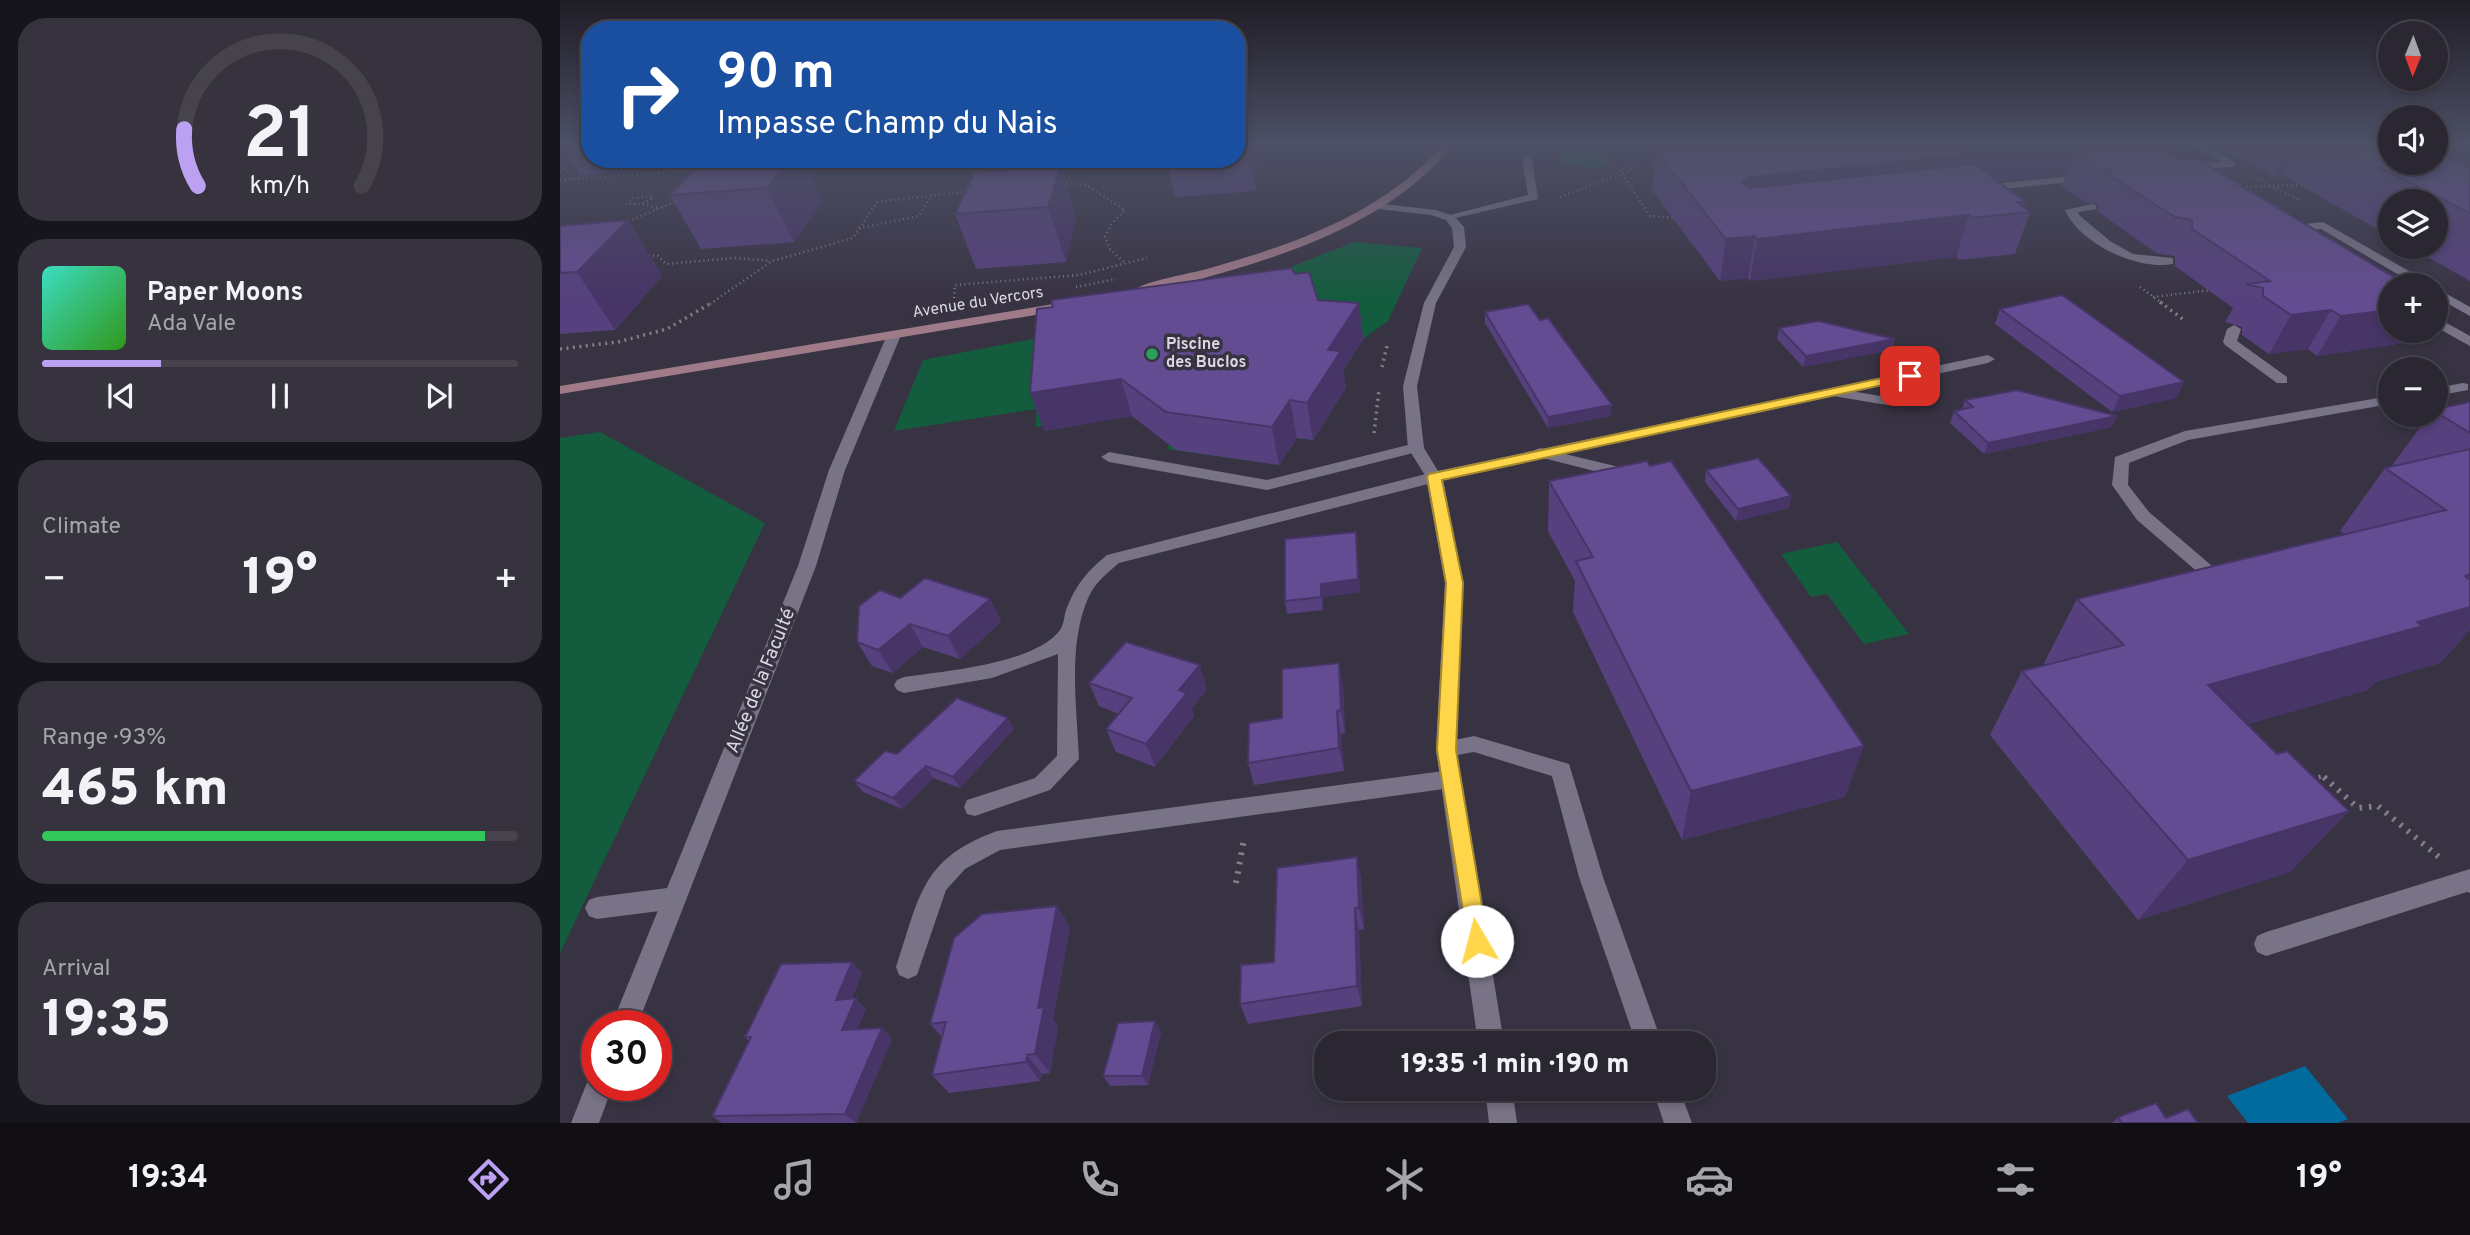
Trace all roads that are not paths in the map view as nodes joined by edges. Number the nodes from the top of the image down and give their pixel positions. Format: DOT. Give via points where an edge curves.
graph roads {
  1 [pos="1389,195"];
  2 [pos="1534,195"];
  3 [pos="1374,206"];
  4 [pos="2092,207"];
  5 [pos="1450,218"];
  6 [pos="2303,242"];
  7 [pos="2169,261"];
  8 [pos="2404,273"];
  9 [pos="1126,294"];
  10 [pos="2448,299"];
  11 [pos="1074,305"];
  12 [pos="2470,312"];
  13 [pos="2448,328"];
  14 [pos="2234,329"];
  15 [pos="894,335"];
  16 [pos="2470,342"];
  17 [pos="1988,359"];
  18 [pos="2282,380"];
  19 [pos="2463,387"];
  20 [pos="560,390"];
  21 [pos="2448,390"];
  22 [pos="1832,392"];
  23 [pos="1887,401"];
  24 [pos="2378,402"];
  25 [pos="1416,448"];
  26 [pos="1540,453"];
  27 [pos="1109,457"];
  28 [pos="1434,477"];
  29 [pos="1644,479"];
  30 [pos="2220,582"];
  31 [pos="1072,630"];
  32 [pos="904,685"];
  33 [pos="1446,750"];
  34 [pos="1451,779"];
  35 [pos="975,807"];
  36 [pos="2470,882"];
  37 [pos="675,898"];
  38 [pos="597,908"];
  39 [pos="2266,944"];
  40 [pos="908,967"];
  41 [pos="630,1010"];
  42 [pos="1490,1031"];
  43 [pos="1645,1031"];
  44 [pos="594,1101"];
  45 [pos="1500,1101"];
  46 [pos="1670,1101"];
  47 [pos="585,1123"];
  48 [pos="1503,1123"];
  49 [pos="1678,1123"];
  1 -- 3 [label="street"];
  2 -- 5 [label="street"];
  3 -- 5 [label="street"];
  3 -- 9 [label="street" via="1265,255"];
  4 -- 7 [label="street" via="2071,210 2130,260"];
  5 -- 25 [label="street" via="1458,227 1460,247 1430,303 1410,386"];
  6 -- 8 [label="street" via="2277,226 2323,225"];
  10 -- 12 [label="street"];
  11 -- 15 [label="street, Avenue du Vercors"];
  13 -- 16 [label="street"];
  14 -- 18 [label="street" via="2230,342"];
  15 -- 20 [label="street, Avenue du Vercors"];
  15 -- 37 [label="street, Allée de la Faculté" via="837,470 807,566"];
  17 -- 22 [label="street"];
  19 -- 21 [label="street"];
  22 -- 23 [label="street"];
  22 -- 26 [label="street"];
  24 -- 30 [label="street" via="2185,436 2122,460 2120,485 2143,516"];
  25 -- 27 [label="street" via="1267,485"];
  25 -- 28 [label="street"];
  26 -- 28 [label="street"];
  26 -- 29 [label="street"];
  28 -- 31 [label="street" via="1113,559 1091,578 1076,604"];
  28 -- 33 [label="street" via="1454,583"];
  31 -- 32 [label="street" via="1049,651 992,671"];
  31 -- 35 [label="street" via="1068,759 1042,784"];
  33 -- 34 [label="street"];
  33 -- 43 [label="street" via="1474,744 1561,770 1591,877"];
  34 -- 40 [label="street" via="998,841 957,862 936,884"];
  34 -- 42 [label="street"];
  36 -- 39 [label="street"];
  37 -- 38 [label="street"];
  37 -- 41 [label="street, Allée de la Faculté"];
  44 -- 47 [label="street"];
  45 -- 48 [label="street"];
  46 -- 49 [label="street"];
}
